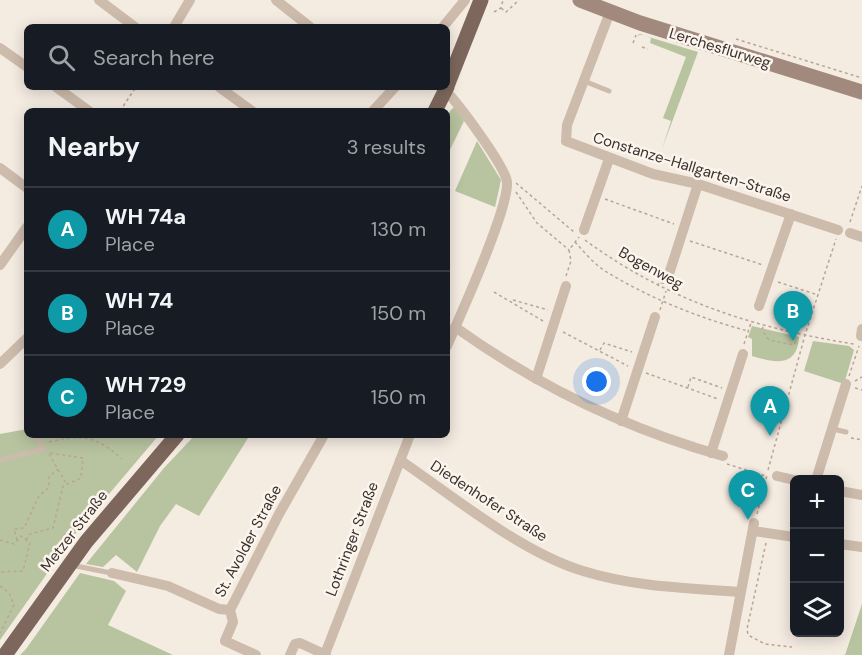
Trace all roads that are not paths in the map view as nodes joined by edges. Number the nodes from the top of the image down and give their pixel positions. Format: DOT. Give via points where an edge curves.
graph roads {
  1 [pos="99,0"];
  2 [pos="190,0"];
  3 [pos="276,0"];
  4 [pos="465,0"];
  5 [pos="481,0"];
  6 [pos="580,0"];
  7 [pos="610,12"];
  8 [pos="131,24"];
  9 [pos="176,24"];
  10 [pos="306,24"];
  11 [pos="445,24"];
  12 [pos="0,48"];
  13 [pos="24,65"];
  14 [pos="450,78"];
  15 [pos="584,81"];
  16 [pos="60,90"];
  17 [pos="223,90"];
  18 [pos="389,90"];
  19 [pos="445,90"];
  20 [pos="448,90"];
  21 [pos="609,91"];
  22 [pos="862,92"];
  23 [pos="86,108"];
  24 [pos="248,108"];
  25 [pos="375,108"];
  26 [pos="436,108"];
  27 [pos="609,159"];
  28 [pos="0,168"];
  29 [pos="698,184"];
  30 [pos="24,186"];
  31 [pos="791,214"];
  32 [pos="850,228"];
  33 [pos="24,231"];
  34 [pos="582,233"];
  35 [pos="837,234"];
  36 [pos="862,237"];
  37 [pos="0,265"];
  38 [pos="669,274"];
  39 [pos="566,286"];
  40 [pos="758,311"];
  41 [pos="655,318"];
  42 [pos="455,327"];
  43 [pos="862,329"];
  44 [pos="450,339"];
  45 [pos="24,341"];
  46 [pos="861,342"];
  47 [pos="743,354"];
  48 [pos="0,364"];
  49 [pos="536,379"];
  50 [pos="846,384"];
  51 [pos="621,420"];
  52 [pos="832,428"];
  53 [pos="846,432"];
  54 [pos="37,438"];
  55 [pos="175,438"];
  56 [pos="322,438"];
  57 [pos="409,438"];
  58 [pos="711,453"];
  59 [pos="0,460"];
  60 [pos="400,460"];
  61 [pos="724,460"];
  62 [pos="818,475"];
  63 [pos="772,476"];
  64 [pos="790,479"];
  65 [pos="844,492"];
  66 [pos="862,495"];
  67 [pos="790,536"];
  68 [pos="844,545"];
  69 [pos="862,547"];
  70 [pos="69,565"];
  71 [pos="112,573"];
  72 [pos="741,592"];
  73 [pos="230,610"];
  74 [pos="5,655"];
  75 [pos="256,655"];
  76 [pos="290,655"];
  77 [pos="326,655"];
  78 [pos="729,655"];
  1 -- 8 [label="street"];
  2 -- 9 [label="street"];
  3 -- 10 [label="street"];
  4 -- 11 [label="street"];
  5 -- 14 [label="main road"];
  6 -- 7 [label="street, Lerchesflurweg"];
  7 -- 15 [label="street, Constanze-Hallgarten-Straße"];
  7 -- 22 [label="street, Lerchesflurweg"];
  12 -- 13 [label="street"];
  15 -- 21 [label="lane"];
  15 -- 27 [label="street, Constanze-Hallgarten-Straße" via="564,137 571,145"];
  16 -- 23 [label="street"];
  17 -- 24 [label="street"];
  18 -- 25 [label="street"];
  19 -- 26 [label="main road"];
  20 -- 42 [label="street" via="512,182"];
  27 -- 29 [label="street, Constanze-Hallgarten-Straße"];
  27 -- 34 [label="street"];
  28 -- 30 [label="street"];
  29 -- 31 [label="street, Constanze-Hallgarten-Straße"];
  29 -- 38 [label="street"];
  31 -- 35 [label="street, Constanze-Hallgarten-Straße"];
  31 -- 40 [label="street"];
  32 -- 36 [label="street"];
  33 -- 37 [label="street"];
  39 -- 49 [label="street"];
  41 -- 51 [label="street"];
  42 -- 44 [label="street"];
  42 -- 49 [label="street"];
  43 -- 46 [label="street"];
  45 -- 48 [label="street"];
  47 -- 58 [label="street"];
  49 -- 51 [label="street"];
  50 -- 52 [label="street"];
  51 -- 58 [label="street"];
  52 -- 53 [label="lane"];
  52 -- 62 [label="street"];
  54 -- 59 [label="lane" via="46,451"];
  55 -- 70 [label="main road, Metzer Straße"];
  56 -- 73 [label="street, St. Avolder Straße"];
  57 -- 60 [label="street, Lothringer Straße"];
  58 -- 61 [label="street"];
  60 -- 72 [label="street, Diedenhofer Straße" via="525,545 567,566 632,583"];
  60 -- 77 [label="street, Lothringer Straße"];
  63 -- 64 [label="street"];
  65 -- 66 [label="street"];
  67 -- 72 [label="street" via="767,534 754,527"];
  68 -- 69 [label="street"];
  70 -- 71 [label="lane, St. Avolder Straße"];
  70 -- 74 [label="main road, Metzer Straße"];
  71 -- 73 [label="street, St. Avolder Straße" via="168,586 219,609"];
  72 -- 78 [label="street"];
  73 -- 75 [label="street" via="232,622 225,641"];
  76 -- 77 [label="street" via="300,643"];
}
